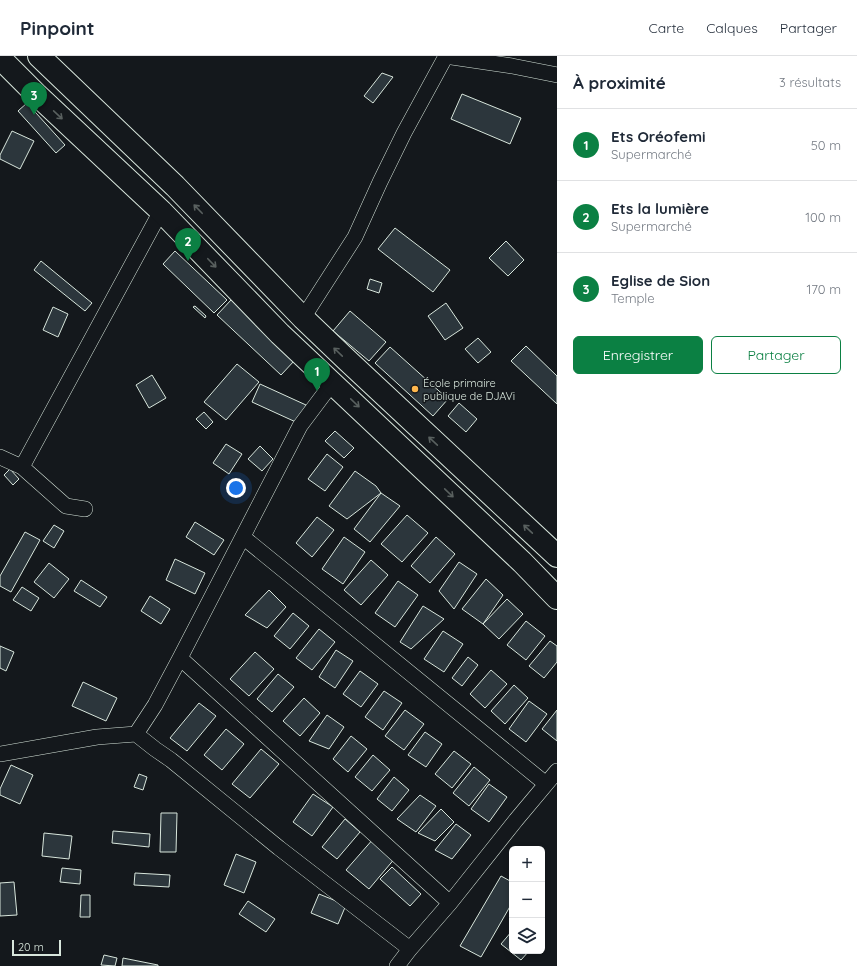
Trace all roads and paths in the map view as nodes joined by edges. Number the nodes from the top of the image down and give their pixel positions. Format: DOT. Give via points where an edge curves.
graph roads {
  1 [pos="39,56"];
  2 [pos="445,56"];
  3 [pos="0,58"];
  4 [pos="557,75"];
  5 [pos="162,211"];
  6 [pos="303,318"];
  7 [pos="333,382"];
  8 [pos="0,457"];
  9 [pos="22,467"];
  10 [pos="85,510"];
  11 [pos="243,537"];
  12 [pos="557,556"];
  13 [pos="557,598"];
  14 [pos="180,658"];
  15 [pos="136,734"];
  16 [pos="0,754"];
  17 [pos="557,771"];
  18 [pos="546,784"];
  19 [pos="450,903"];
  20 [pos="410,949"];
  21 [pos="397,966"];
  6 -- 1 [label="main road, one-way" via="176,186"];
  2 -- 4 [label="street"];
  2 -- 6 [label="street" via="404,133 355,238"];
  3 -- 5 [label="main road, one-way"];
  5 -- 7 [label="main road, one-way" via="280,334"];
  5 -- 9 [label="street"];
  12 -- 6 [label="main road, one-way"];
  7 -- 11 [label="street" via="300,426"];
  7 -- 13 [label="main road, one-way"];
  8 -- 9 [label="street"];
  9 -- 10 [label="street" via="66,506"];
  11 -- 14 [label="street"];
  11 -- 18 [label="street"];
  14 -- 15 [label="street"];
  14 -- 19 [label="street"];
  15 -- 16 [label="street" via="97,737"];
  15 -- 20 [label="street"];
  17 -- 18 [label="street"];
  18 -- 19 [label="street"];
  19 -- 20 [label="street"];
  20 -- 21 [label="street"];
}
